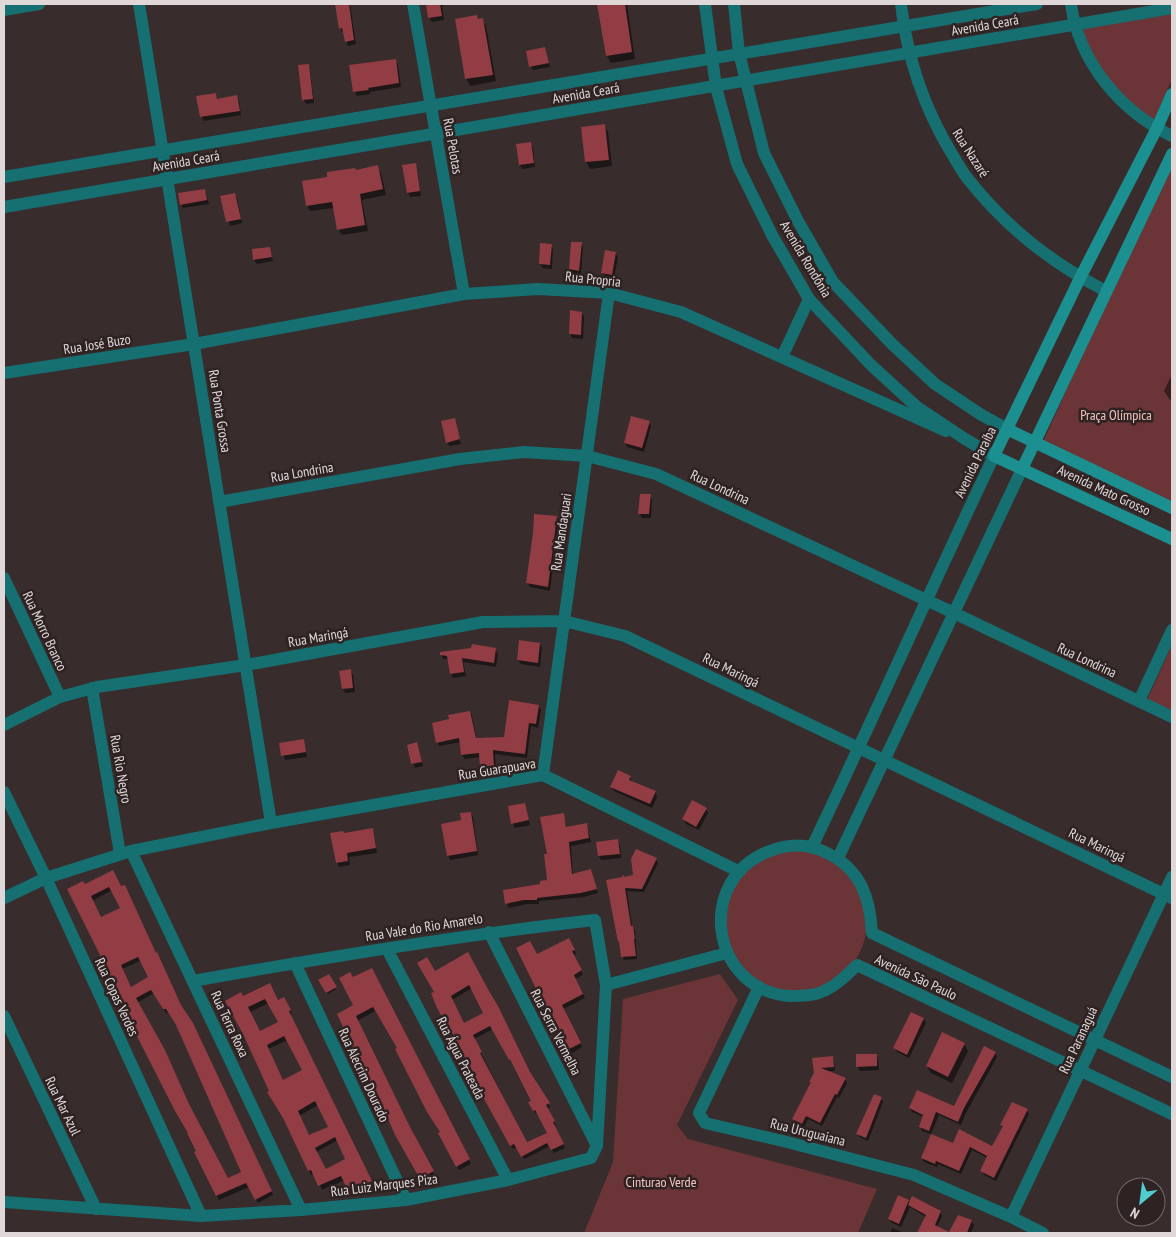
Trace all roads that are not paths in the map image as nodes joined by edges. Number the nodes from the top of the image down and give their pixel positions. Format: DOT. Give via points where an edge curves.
graph roads {
  1 [pos="39,4"];
  2 [pos="139,4"];
  3 [pos="413,4"];
  4 [pos="705,4"];
  5 [pos="734,4"];
  6 [pos="901,4"];
  7 [pos="1037,4"];
  8 [pos="1071,4"];
  9 [pos="1172,8"];
  10 [pos="4,10"];
  11 [pos="1074,24"];
  12 [pos="904,26"];
  13 [pos="739,53"];
  14 [pos="910,54"];
  15 [pos="712,58"];
  16 [pos="745,82"];
  17 [pos="716,86"];
  18 [pos="1172,94"];
  19 [pos="431,105"];
  20 [pos="1157,128"];
  21 [pos="436,134"];
  22 [pos="1172,136"];
  23 [pos="162,150"];
  24 [pos="1172,154"];
  25 [pos="4,177"];
  26 [pos="167,180"];
  27 [pos="4,207"];
  28 [pos="1080,278"];
  29 [pos="1106,291"];
  30 [pos="609,293"];
  31 [pos="464,294"];
  32 [pos="809,299"];
  33 [pos="194,344"];
  34 [pos="782,357"];
  35 [pos="4,373"];
  36 [pos="1007,429"];
  37 [pos="965,439"];
  38 [pos="1034,442"];
  39 [pos="587,456"];
  40 [pos="994,456"];
  41 [pos="1022,468"];
  42 [pos="219,502"];
  43 [pos="1172,508"];
  44 [pos="1172,539"];
  45 [pos="4,578"];
  46 [pos="926,600"];
  47 [pos="954,613"];
  48 [pos="564,621"];
  49 [pos="1172,630"];
  50 [pos="246,665"];
  51 [pos="92,688"];
  52 [pos="60,696"];
  53 [pos="1139,701"];
  54 [pos="1172,717"];
  55 [pos="4,725"];
  56 [pos="859,748"];
  57 [pos="884,760"];
  58 [pos="543,775"];
  59 [pos="4,792"];
  60 [pos="271,823"];
  61 [pos="812,847"];
  62 [pos="125,853"];
  63 [pos="838,858"];
  64 [pos="738,872"];
  65 [pos="1172,877"];
  66 [pos="46,878"];
  67 [pos="1168,896"];
  68 [pos="4,898"];
  69 [pos="489,932"];
  70 [pos="387,949"];
  71 [pos="727,953"];
  72 [pos="295,963"];
  73 [pos="193,981"];
  74 [pos="606,986"];
  75 [pos="759,987"];
  76 [pos="4,1016"];
  77 [pos="1094,1040"];
  78 [pos="1080,1072"];
  79 [pos="1172,1078"];
  80 [pos="1172,1114"];
  81 [pos="597,1146"];
  82 [pos="508,1180"];
  83 [pos="406,1200"];
  84 [pos="4,1202"];
  85 [pos="96,1210"];
  86 [pos="301,1210"];
  87 [pos="201,1216"];
  88 [pos="1011,1217"];
  89 [pos="1043,1233"];
  1 -- 10 [label="street"];
  2 -- 23 [label="street, Rua Ponta Grossa"];
  3 -- 19 [label="street, Rua Pelotas"];
  4 -- 15 [label="street, Avenida Rondônia"];
  5 -- 13 [label="street, Avenida Rondônia"];
  6 -- 12 [label="street, Rua Nazaré"];
  7 -- 12 [label="street, Avenida Ceará"];
  8 -- 11 [label="street"];
  9 -- 11 [label="street, Avenida Ceará"];
  11 -- 14 [label="street, Avenida Ceará"];
  11 -- 20 [label="street" via="1091,64 1114,93"];
  12 -- 13 [label="street, Avenida Ceará"];
  12 -- 14 [label="street, Rua Nazaré"];
  13 -- 15 [label="street, Avenida Ceará"];
  13 -- 16 [label="street, Avenida Rondônia"];
  14 -- 16 [label="street, Avenida Ceará"];
  14 -- 28 [label="street, Rua Nazaré" via="923,97 942,138 968,179 1040,250"];
  15 -- 17 [label="street, Avenida Rondônia"];
  15 -- 19 [label="street, Avenida Ceará"];
  16 -- 17 [label="street, Avenida Ceará"];
  16 -- 36 [label="street, Avenida Rondônia" via="764,153 833,282 935,384"];
  17 -- 21 [label="street, Avenida Ceará"];
  17 -- 32 [label="street, Avenida Rondônia" via="737,164"];
  18 -- 20 [label="main road, Avenida Paraíba"];
  19 -- 21 [label="street, Rua Pelotas"];
  19 -- 23 [label="street, Avenida Ceará"];
  20 -- 22 [label="street"];
  20 -- 28 [label="main road, Avenida Paraíba"];
  21 -- 26 [label="street, Avenida Ceará"];
  21 -- 31 [label="street, Rua Pelotas"];
  23 -- 25 [label="street, Avenida Ceará"];
  23 -- 26 [label="street, Rua Ponta Grossa"];
  24 -- 29 [label="main road"];
  26 -- 27 [label="street, Avenida Ceará"];
  26 -- 33 [label="street, Rua Ponta Grossa"];
  28 -- 29 [label="street, Rua Nazaré"];
  28 -- 36 [label="main road, Avenida Paraíba"];
  29 -- 38 [label="main road"];
  30 -- 31 [label="street, Rua Propria" via="538,289"];
  30 -- 34 [label="street, Rua Propria" via="682,312"];
  30 -- 39 [label="street, Rua Mandaguari"];
  31 -- 33 [label="street, Rua Propria"];
  32 -- 34 [label="street"];
  32 -- 37 [label="street, Avenida Rondônia" via="871,365 917,407"];
  33 -- 35 [label="street, Rua José Buzo"];
  33 -- 42 [label="street, Rua Ponta Grossa"];
  34 -- 37 [label="street, Rua Propria"];
  36 -- 38 [label="main road, Avenida Rondônia"];
  36 -- 40 [label="main road, Avenida Paraíba"];
  37 -- 40 [label="street, Avenida Rondônia"];
  38 -- 41 [label="main road"];
  38 -- 43 [label="main road, Avenida Mato Grosso"];
  39 -- 42 [label="street, Rua Londrina" via="524,452 460,459"];
  39 -- 46 [label="street, Rua Londrina" via="656,474"];
  39 -- 48 [label="street, Rua Mandaguari"];
  40 -- 41 [label="main road, Avenida Rondônia"];
  40 -- 46 [label="street, Avenida Paraíba"];
  41 -- 44 [label="main road, Avenida Mato Grosso"];
  41 -- 47 [label="street"];
  42 -- 50 [label="street, Rua Ponta Grossa"];
  45 -- 52 [label="street, Rua Morro Branco"];
  46 -- 47 [label="street, Rua Londrina"];
  46 -- 56 [label="street, Avenida Paraíba"];
  47 -- 53 [label="street, Rua Londrina"];
  47 -- 57 [label="street"];
  48 -- 50 [label="street, Rua Maringá" via="483,622"];
  48 -- 56 [label="street, Rua Maringá" via="625,636"];
  48 -- 58 [label="street, Rua Mandaguari"];
  49 -- 53 [label="street"];
  50 -- 51 [label="street, Rua Maringá"];
  50 -- 60 [label="street, Rua Ponta Grossa"];
  51 -- 52 [label="street, Rua Maringá"];
  51 -- 62 [label="street, Rua Rio Negro"];
  52 -- 55 [label="street, Rua Maringá"];
  53 -- 54 [label="street, Rua Londrina"];
  56 -- 57 [label="street, Rua Maringá"];
  56 -- 61 [label="street, Avenida Paraíba"];
  57 -- 63 [label="street"];
  57 -- 67 [label="street, Rua Maringá"];
  58 -- 60 [label="street, Rua Guarapuava"];
  58 -- 64 [label="street, Rua Guarapuava"];
  59 -- 66 [label="street, Rua Copas Verdes"];
  60 -- 62 [label="street, Rua Guarapuava"];
  61 -- 63 [label="street, Avenida São Paulo"];
  61 -- 64 [label="street, Avenida São Paulo" via="780,847 755,857"];
  62 -- 66 [label="street, Rua Guarapuava"];
  62 -- 73 [label="street, Rua Terra Roxa"];
  63 -- 77 [label="street, Avenida São Paulo" via="854,873 865,891 872,933"];
  64 -- 71 [label="street, Avenida São Paulo" via="730,883 721,910 722,936"];
  65 -- 67 [label="street, Rua Paranaguá"];
  66 -- 68 [label="street, Rua Guarapuava"];
  66 -- 87 [label="street, Rua Copas Verdes"];
  67 -- 77 [label="street, Rua Paranaguá"];
  69 -- 70 [label="street, Rua Vale do Rio Amarelo"];
  69 -- 74 [label="street, Rua Vale do Rio Amarelo" via="595,920"];
  69 -- 81 [label="street, Rua Serra Vermelha"];
  70 -- 72 [label="street, Rua Vale do Rio Amarelo"];
  70 -- 82 [label="street, Rua Água Prateada"];
  71 -- 74 [label="street"];
  71 -- 75 [label="street, Avenida São Paulo" via="739,970"];
  72 -- 73 [label="street, Rua Vale do Rio Amarelo"];
  72 -- 83 [label="street, Rua Alecrim Dourado"];
  73 -- 86 [label="street, Rua Terra Roxa"];
  74 -- 81 [label="street"];
  75 -- 78 [label="street, Avenida São Paulo" via="784,995 810,995 835,985 857,965"];
  75 -- 88 [label="street, Rua Uruguaiana" via="699,1113 705,1123 914,1175"];
  76 -- 85 [label="street, Rua Mar Azul"];
  77 -- 78 [label="street, Rua Paranaguá"];
  77 -- 79 [label="street, Avenida São Paulo"];
  78 -- 80 [label="street, Avenida São Paulo"];
  78 -- 88 [label="street, Rua Paranaguá"];
  81 -- 82 [label="street, Rua Luiz Marques Piza" via="591,1158"];
  82 -- 83 [label="street, Rua Luiz Marques Piza"];
  83 -- 86 [label="street, Rua Luiz Marques Piza"];
  84 -- 85 [label="street, Rua Luiz Marques Piza"];
  85 -- 87 [label="street, Rua Luiz Marques Piza"];
  86 -- 87 [label="street, Rua Luiz Marques Piza"];
  88 -- 89 [label="street, Rua Uruguaiana"];
}
